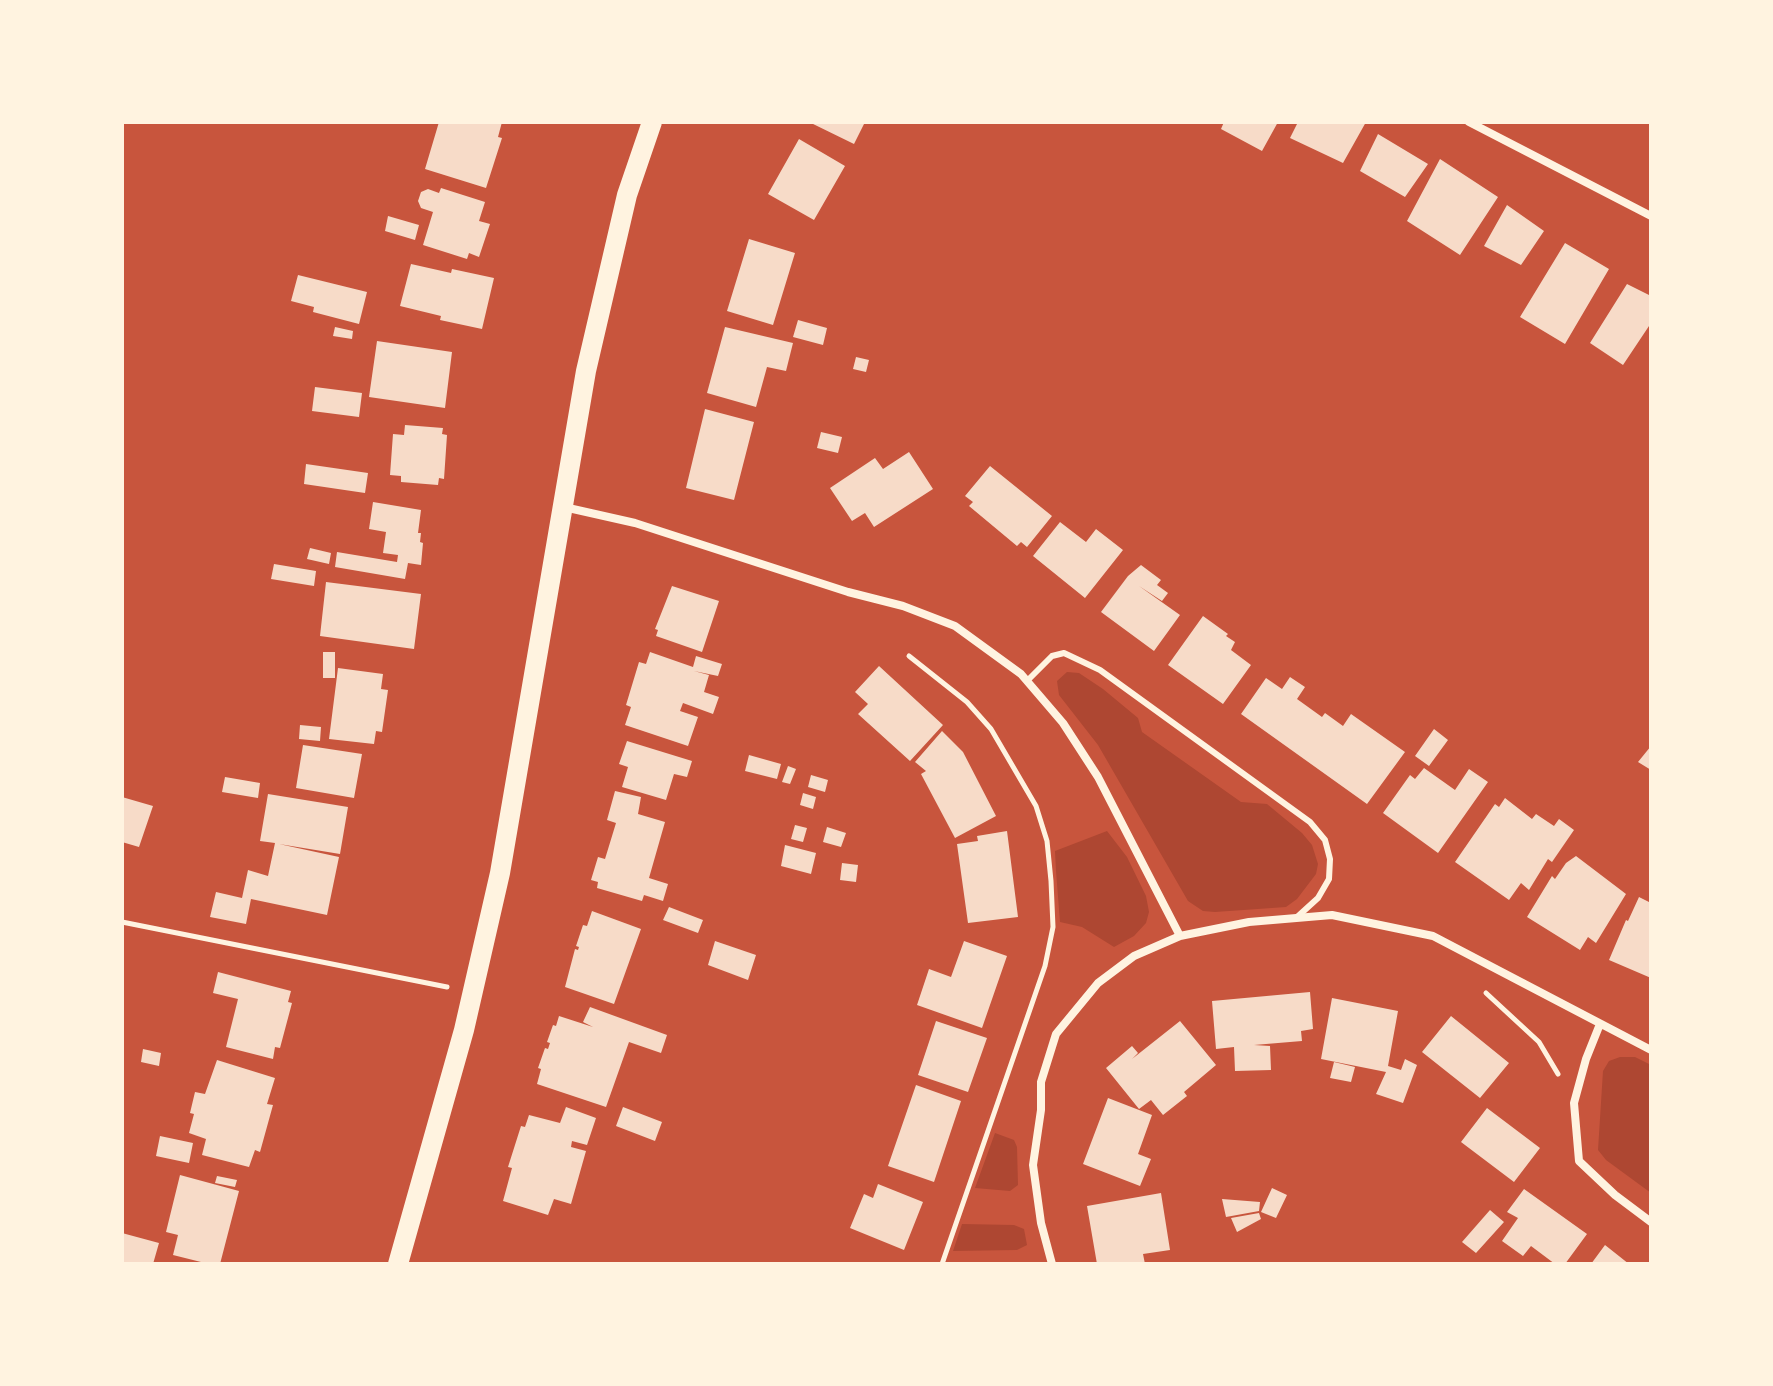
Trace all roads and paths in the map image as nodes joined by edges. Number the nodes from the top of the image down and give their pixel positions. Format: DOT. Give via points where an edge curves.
graph roads {
  1 [pos="652,122"];
  2 [pos="1469,122"];
  3 [pos="1651,216"];
  4 [pos="564,507"];
  5 [pos="909,656"];
  6 [pos="1027,681"];
  7 [pos="1293,920"];
  8 [pos="122,922"];
  9 [pos="1180,936"];
  10 [pos="1480,989"];
  11 [pos="472,993"];
  12 [pos="1600,1024"];
  13 [pos="1651,1050"];
  14 [pos="1561,1084"];
  15 [pos="1651,1222"];
  16 [pos="398,1264"];
  17 [pos="942,1264"];
  18 [pos="1052,1264"];
  1 -- 4 [label="main road" via="627,195 586,371"];
  2 -- 3 [label="street"];
  4 -- 6 [label="street" via="635,523 903,606 955,626"];
  4 -- 11 [label="main road" via="504,852"];
  5 -- 17 [label="path" via="967,702 991,729 1036,806 1051,881 1053,927 1045,966"];
  6 -- 7 [label="lane" via="1052,656 1064,653 1100,670 1310,822 1325,840 1329,879 1318,898"];
  6 -- 9 [label="street" via="1098,777"];
  7 -- 9 [label="street" via="1249,922"];
  7 -- 12 [label="street" via="1332,915 1433,936"];
  8 -- 11 [label="path"];
  9 -- 18 [label="street" via="1134,956 1098,983 1056,1034 1041,1082 1033,1165"];
  10 -- 14 [label="path" via="1539,1042"];
  11 -- 16 [label="main road"];
  12 -- 13 [label="street"];
  12 -- 15 [label="street" via="1574,1103 1579,1161"];
}
